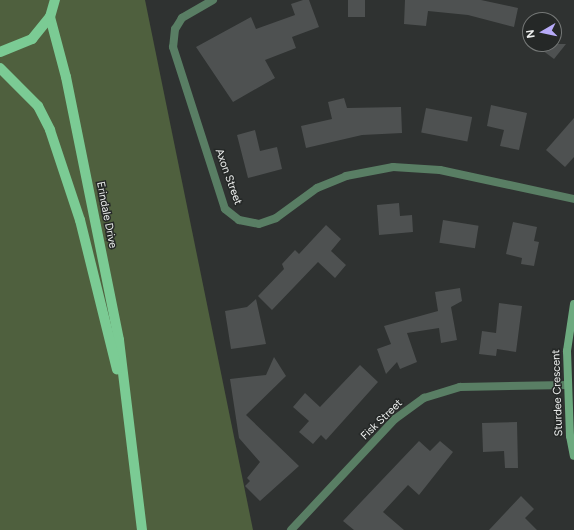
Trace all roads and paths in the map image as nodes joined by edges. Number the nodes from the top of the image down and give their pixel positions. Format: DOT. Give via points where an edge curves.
graph roads {
  1 [pos="212,0"];
  2 [pos="57,2"];
  3 [pos="50,17"];
  4 [pos="0,52"];
  5 [pos="0,68"];
  6 [pos="574,199"];
  7 [pos="574,304"];
  8 [pos="567,386"];
  9 [pos="128,419"];
  10 [pos="574,456"];
  11 [pos="142,530"];
  12 [pos="291,530"];
  1 -- 6 [label="street, Axon Street" via="182,18 175,29 173,47 225,209 239,220 259,224 276,218 317,188 346,176 393,167 440,170"];
  2 -- 3 [label="main road"];
  3 -- 4 [label="main road" via="32,39"];
  3 -- 9 [label="main road, Erindale Drive" via="66,78 119,340"];
  5 -- 9 [label="main road, Erindale Drive" via="38,106 50,130 80,220"];
  7 -- 8 [label="street, Sturdee Crescent" via="567,351"];
  8 -- 10 [label="street, Sturdee Crescent"];
  8 -- 12 [label="street, Fisk Street" via="460,388 424,398 396,419"];
  9 -- 11 [label="main road, Erindale Drive"];
}
